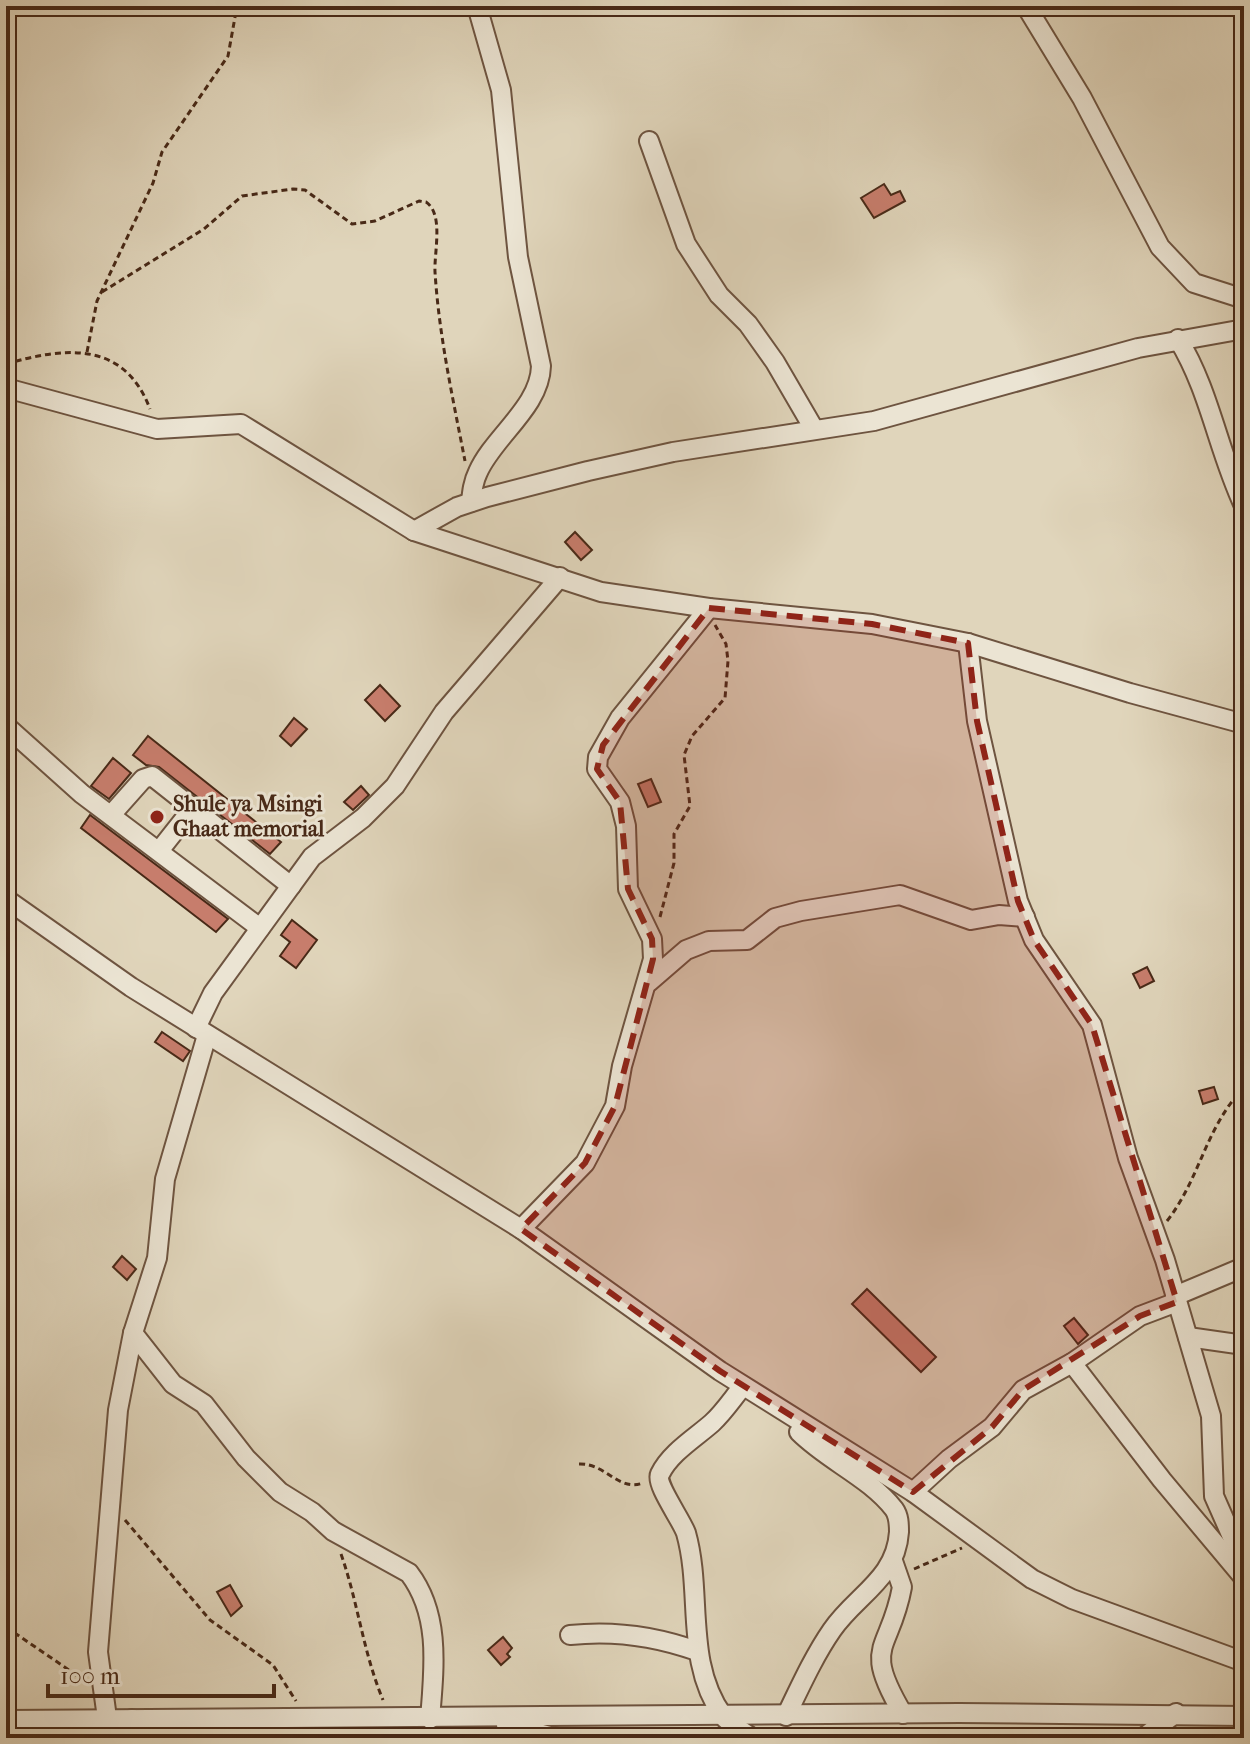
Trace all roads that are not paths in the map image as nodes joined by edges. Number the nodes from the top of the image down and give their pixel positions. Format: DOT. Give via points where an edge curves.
graph roads {
  1 [pos="477,6"];
  2 [pos="1026,6"];
  3 [pos="649,141"];
  4 [pos="1244,299"];
  5 [pos="1244,329"];
  6 [pos="1178,339"];
  7 [pos="6,388"];
  8 [pos="814,429"];
  9 [pos="472,497"];
  10 [pos="1244,506"];
  11 [pos="414,531"];
  12 [pos="560,577"];
  13 [pos="705,613"];
  14 [pos="968,643"];
  15 [pos="1244,724"];
  16 [pos="6,726"];
  17 [pos="193,808"];
  18 [pos="111,815"];
  19 [pos="159,851"];
  20 [pos="291,886"];
  21 [pos="6,899"];
  22 [pos="1025,917"];
  23 [pos="260,928"];
  24 [pos="649,982"];
  25 [pos="202,1031"];
  26 [pos="521,1229"];
  27 [pos="1244,1267"];
  28 [pos="1176,1299"];
  29 [pos="133,1333"];
  30 [pos="1188,1337"];
  31 [pos="1244,1345"];
  32 [pos="1072,1363"];
  33 [pos="743,1386"];
  34 [pos="778,1410"];
  35 [pos="913,1492"];
  36 [pos="1239,1535"];
  37 [pos="1244,1564"];
  38 [pos="897,1569"];
  39 [pos="1244,1578"];
  40 [pos="570,1635"];
  41 [pos="697,1651"];
  42 [pos="1244,1662"];
  43 [pos="1176,1713"];
  44 [pos="903,1714"];
  45 [pos="786,1716"];
  46 [pos="1244,1716"];
  47 [pos="724,1717"];
  48 [pos="107,1718"];
  49 [pos="480,1718"];
  50 [pos="132,1719"];
  51 [pos="430,1719"];
  52 [pos="6,1720"];
  53 [pos="743,1735"];
  54 [pos="152,1738"];
  55 [pos="558,1738"];
  56 [pos="1143,1738"];
  1 -- 9 [label="street" via="501,90 518,257 541,379 479,469"];
  2 -- 4 [label="street" via="1082,98 1160,247 1194,283"];
  3 -- 8 [label="street" via="686,244 719,295 769,353"];
  5 -- 6 [label="street"];
  6 -- 8 [label="street" via="874,421"];
  6 -- 10 [label="street" via="1202,383"];
  7 -- 11 [label="street" via="157,429 241,424"];
  8 -- 9 [label="street" via="673,452"];
  9 -- 11 [label="street"];
  11 -- 12 [label="street"];
  12 -- 13 [label="street" via="601,592"];
  12 -- 20 [label="street" via="444,712 395,786 312,857"];
  13 -- 14 [label="street" via="872,624"];
  13 -- 24 [label="street" via="620,718 598,757 597,769 615,790 623,814 628,889 652,939"];
  14 -- 15 [label="street"];
  14 -- 22 [label="street" via="994,805"];
  16 -- 18 [label="street"];
  17 -- 18 [label="street" via="150,775"];
  17 -- 19 [label="street"];
  17 -- 20 [label="street"];
  18 -- 19 [label="street"];
  19 -- 23 [label="street"];
  20 -- 23 [label="street"];
  21 -- 25 [label="street"];
  22 -- 24 [label="street" via="971,920 900,895 792,912 747,940 709,941 686,950"];
  22 -- 28 [label="street" via="1034,940 1092,1025 1128,1158"];
  23 -- 25 [label="street" via="213,993"];
  24 -- 26 [label="street" via="615,1106 585,1163"];
  25 -- 26 [label="street"];
  25 -- 29 [label="street" via="165,1179 157,1258"];
  26 -- 33 [label="street"];
  27 -- 28 [label="street"];
  28 -- 30 [label="street"];
  28 -- 32 [label="street" via="1140,1316"];
  29 -- 48 [label="street" via="118,1410 98,1652"];
  29 -- 51 [label="street" via="173,1384 204,1404 280,1492 417,1583 434,1648"];
  30 -- 31 [label="street"];
  30 -- 36 [label="street" via="1211,1416 1214,1496"];
  32 -- 35 [label="street" via="1023,1390 992,1427"];
  32 -- 39 [label="street"];
  33 -- 34 [label="street"];
  33 -- 41 [label="street" via="659,1477 687,1536 698,1610"];
  34 -- 35 [label="street"];
  34 -- 38 [label="street" via="895,1511 900,1523"];
  35 -- 42 [label="street" via="991,1552 1072,1599"];
  36 -- 37 [label="street"];
  38 -- 44 [label="street" via="900,1598 880,1655 881,1671"];
  38 -- 45 [label="street" via="832,1630"];
  40 -- 41 [label="street" via="622,1633"];
  41 -- 47 [label="street"];
  43 -- 44 [label="street"];
  43 -- 46 [label="street"];
  43 -- 56 [label="street"];
  44 -- 45 [label="street"];
  45 -- 47 [label="street"];
  47 -- 49 [label="street"];
  47 -- 53 [label="street"];
  48 -- 50 [label="street"];
  48 -- 52 [label="street"];
  49 -- 51 [label="street"];
  49 -- 55 [label="street"];
  50 -- 51 [label="street"];
  50 -- 54 [label="street"];
}
